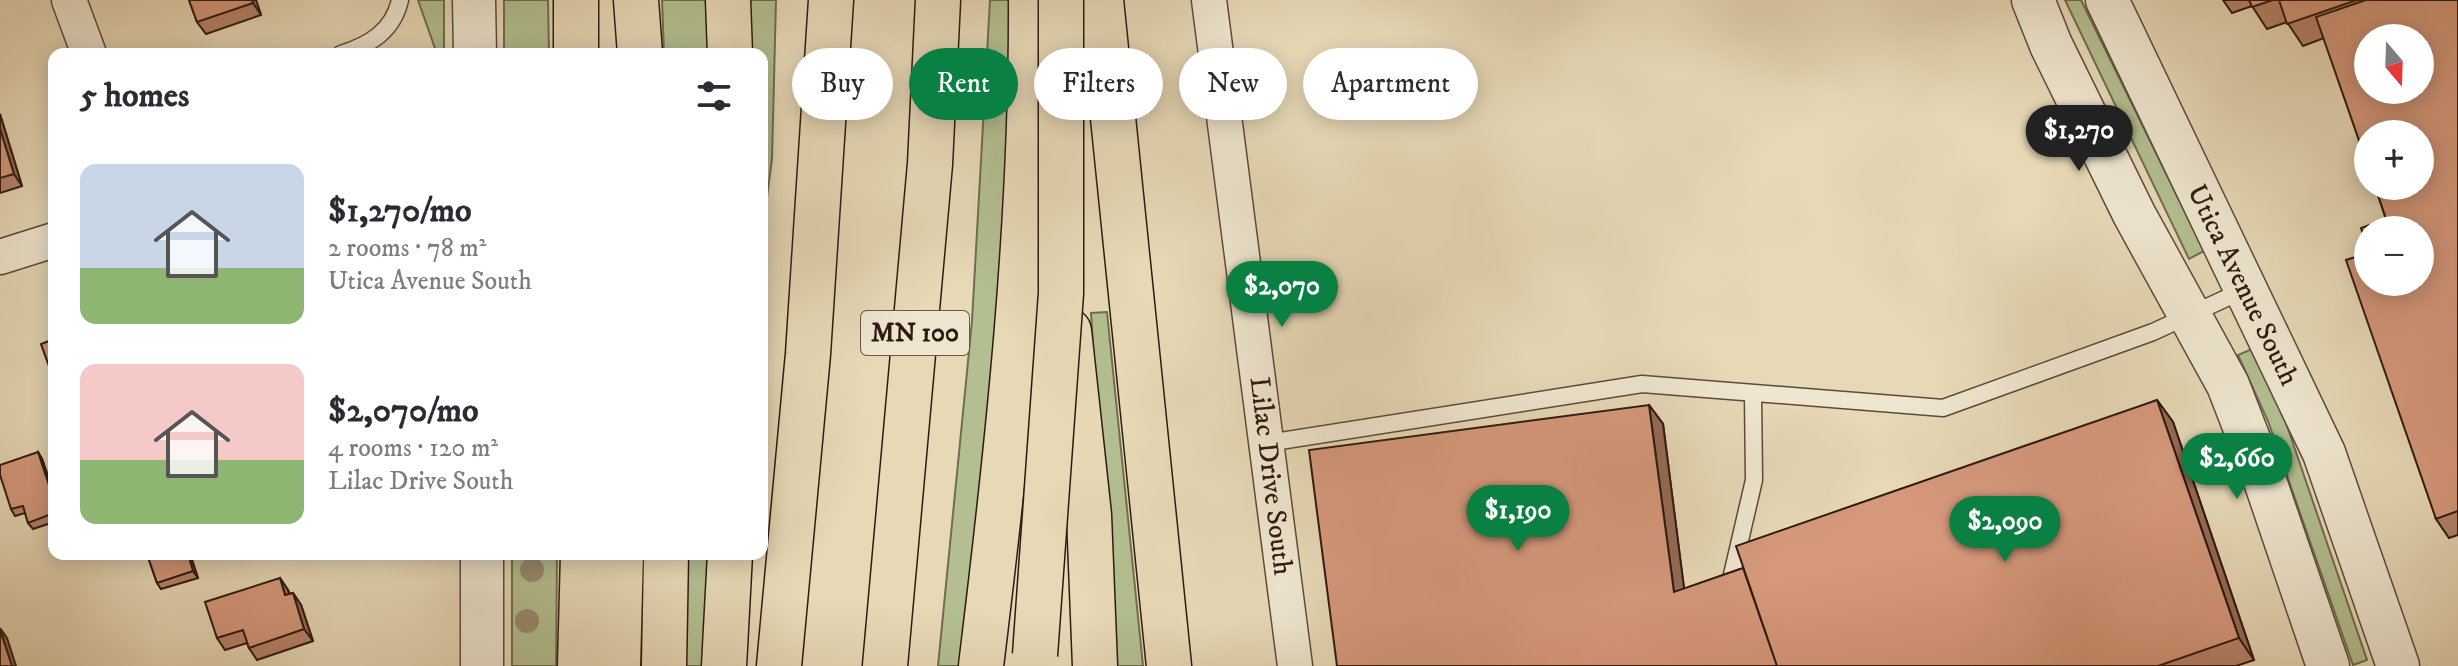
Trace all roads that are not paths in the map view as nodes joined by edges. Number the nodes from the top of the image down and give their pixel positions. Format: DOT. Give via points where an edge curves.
graph roads {
  1 [pos="69,0"];
  2 [pos="400,0"];
  3 [pos="474,0"];
  4 [pos="576,0"];
  5 [pos="635,0"];
  6 [pos="728,0"];
  7 [pos="831,0"];
  8 [pos="938,0"];
  9 [pos="1031,0"];
  10 [pos="1061,0"];
  11 [pos="1101,0"];
  12 [pos="1209,0"];
  13 [pos="2033,0"];
  14 [pos="2107,0"];
  15 [pos="87,48"];
  16 [pos="361,48"];
  17 [pos="475,48"];
  18 [pos="576,48"];
  19 [pos="633,48"];
  20 [pos="639,48"];
  21 [pos="730,48"];
  22 [pos="1031,59"];
  23 [pos="48,242"];
  24 [pos="0,257"];
  25 [pos="2248,288"];
  26 [pos="2189,316"];
  27 [pos="1753,394"];
  28 [pos="1268,443"];
  29 [pos="482,560"];
  30 [pos="583,560"];
  31 [pos="621,560"];
  32 [pos="666,560"];
  33 [pos="730,560"];
  34 [pos="1731,579"];
  35 [pos="1034,660"];
  36 [pos="482,666"];
  37 [pos="580,666"];
  38 [pos="618,666"];
  39 [pos="664,666"];
  40 [pos="724,666"];
  41 [pos="779,666"];
  42 [pos="885,666"];
  43 [pos="981,666"];
  44 [pos="1095,666"];
  45 [pos="1169,666"];
  46 [pos="1295,666"];
  47 [pos="2328,666"];
  48 [pos="2398,666"];
  1 -- 15 [label="street"];
  2 -- 16 [label="lane" via="385,31"];
  3 -- 17 [label="street"];
  4 -- 18 [label="highway"];
  5 -- 19 [label="highway"];
  5 -- 20 [label="highway"];
  6 -- 21 [label="highway"];
  7 -- 41 [label="highway" via="808,354"];
  8 -- 42 [label="highway, MN 100" via="930,164"];
  9 -- 22 [label="highway"];
  10 -- 35 [label="highway, bridge" via="1061,293"];
  11 -- 45 [label="highway"];
  12 -- 28 [label="street, Lilac Drive South"];
  13 -- 26 [label="street, Utica Avenue South" via="2134,214"];
  14 -- 25 [label="street, Utica Avenue South" via="2196,191"];
  22 -- 43 [label="highway" via="1008,436"];
  22 -- 44 [label="highway" via="1082,440"];
  23 -- 24 [label="street"];
  25 -- 26 [label="lane"];
  25 -- 48 [label="street, Utica Avenue South" via="2324,453"];
  26 -- 27 [label="lane" via="1943,408"];
  26 -- 47 [label="street, Utica Avenue South" via="2228,385"];
  27 -- 28 [label="lane" via="1642,384"];
  27 -- 34 [label="lane" via="1754,480"];
  28 -- 46 [label="street, Lilac Drive South"];
  29 -- 36 [label="street"];
  30 -- 37 [label="highway"];
  31 -- 38 [label="highway"];
  32 -- 39 [label="highway"];
  33 -- 40 [label="highway"];
}
